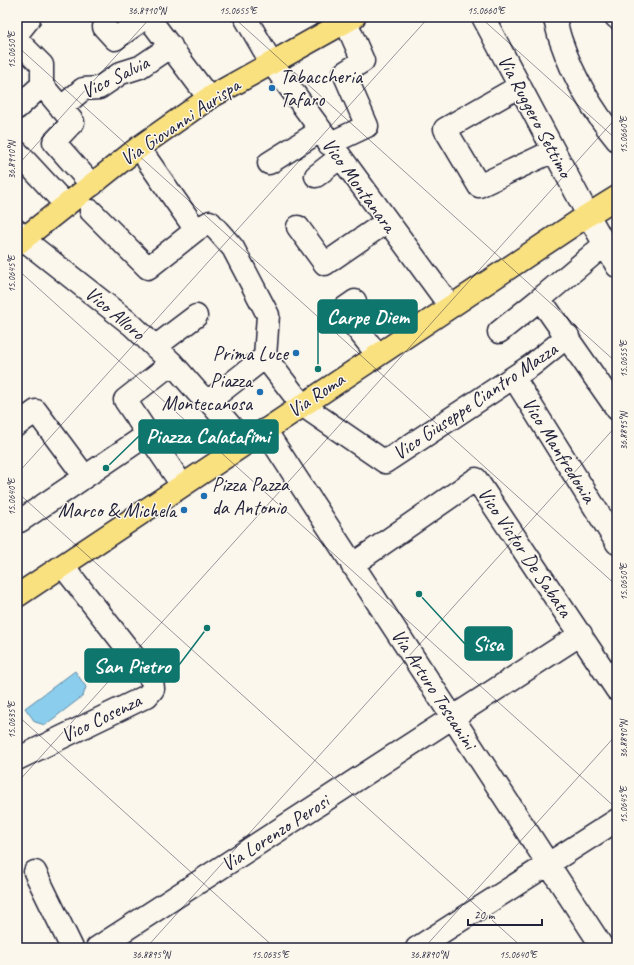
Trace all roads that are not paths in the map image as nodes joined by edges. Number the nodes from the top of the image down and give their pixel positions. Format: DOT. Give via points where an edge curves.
graph roads {
  1 [pos="27,17"];
  2 [pos="147,17"];
  3 [pos="245,17"];
  4 [pos="483,17"];
  5 [pos="557,18"];
  6 [pos="350,19"];
  7 [pos="104,27"];
  8 [pos="19,43"];
  9 [pos="171,46"];
  10 [pos="271,62"];
  11 [pos="42,85"];
  12 [pos="520,86"];
  13 [pos="209,98"];
  14 [pos="17,108"];
  15 [pos="60,108"];
  16 [pos="615,134"];
  17 [pos="329,144"];
  18 [pos="553,151"];
  19 [pos="17,152"];
  20 [pos="148,162"];
  21 [pos="269,163"];
  22 [pos="316,176"];
  23 [pos="92,185"];
  24 [pos="617,197"];
  25 [pos="66,205"];
  26 [pos="91,211"];
  27 [pos="588,215"];
  28 [pos="386,222"];
  29 [pos="298,227"];
  30 [pos="196,230"];
  31 [pos="19,238"];
  32 [pos="604,245"];
  33 [pos="617,266"];
  34 [pos="540,299"];
  35 [pos="354,301"];
  36 [pos="450,306"];
  37 [pos="196,316"];
  38 [pos="499,332"];
  39 [pos="568,336"];
  40 [pos="155,347"];
  41 [pos="377,354"];
  42 [pos="265,357"];
  43 [pos="172,363"];
  44 [pos="514,378"];
  45 [pos="204,398"];
  46 [pos="302,405"];
  47 [pos="617,409"];
  48 [pos="17,425"];
  49 [pos="265,430"];
  50 [pos="148,434"];
  51 [pos="245,443"];
  52 [pos="85,477"];
  53 [pos="182,485"];
  54 [pos="20,521"];
  55 [pos="617,543"];
  56 [pos="352,565"];
  57 [pos="63,566"];
  58 [pos="17,596"];
  59 [pos="581,634"];
  60 [pos="617,690"];
  61 [pos="453,718"];
  62 [pos="17,759"];
  63 [pos="617,820"];
  64 [pos="548,864"];
  65 [pos="35,872"];
  66 [pos="72,948"];
  67 [pos="97,948"];
  68 [pos="417,948"];
  69 [pos="603,948"];
  1 -- 8 [label="street" via="29,19"];
  2 -- 7 [label="street" via="114,39"];
  2 -- 9 [label="street"];
  3 -- 10 [label="street, Vico Montanara"];
  4 -- 12 [label="street, Via Ruggero Settimo"];
  5 -- 16 [label="street" via="561,41 576,75 602,122"];
  6 -- 10 [label="main road, Via Giovanni Aurispa"];
  6 -- 17 [label="street" via="363,61 344,73 367,126"];
  8 -- 11 [label="street" via="42,65"];
  9 -- 13 [label="street"];
  9 -- 15 [label="street, Vico Salvia" via="140,67 121,73 99,88 83,89"];
  10 -- 13 [label="main road, Via Giovanni Aurispa"];
  10 -- 17 [label="street, Vico Montanara"];
  11 -- 14 [label="street"];
  11 -- 15 [label="street"];
  12 -- 18 [label="street, Via Ruggero Settimo"];
  12 -- 18 [label="street" via="445,129 479,186"];
  13 -- 23 [label="main road, Via Giovanni Aurispa" via="138,148"];
  15 -- 23 [label="street" via="73,122 54,142"];
  17 -- 21 [label="street"];
  17 -- 22 [label="street"];
  17 -- 28 [label="street, Vico Montanara"];
  18 -- 27 [label="street, Via Ruggero Settimo"];
  19 -- 25 [label="street"];
  20 -- 30 [label="street"];
  23 -- 25 [label="main road, Via Giovanni Aurispa"];
  24 -- 27 [label="main road, Via Roma"];
  25 -- 31 [label="main road, Via Giovanni Aurispa"];
  26 -- 30 [label="street" via="148,268"];
  27 -- 32 [label="street, Via Ruggero Settimo"];
  27 -- 36 [label="main road, Via Roma"];
  28 -- 29 [label="street" via="325,264"];
  28 -- 36 [label="street, Vico Montanara"];
  30 -- 42 [label="street" via="210,222 233,248 268,315"];
  31 -- 40 [label="street, Vico Alloro" via="132,325"];
  32 -- 33 [label="street, Via Ruggero Settimo"];
  32 -- 34 [label="street"];
  34 -- 38 [label="street"];
  34 -- 39 [label="street"];
  35 -- 41 [label="street" via="342,310"];
  36 -- 41 [label="main road, Via Roma"];
  37 -- 40 [label="street"];
  39 -- 44 [label="street, Vico Giuseppe Ciantro Mazza"];
  39 -- 47 [label="street"];
  40 -- 43 [label="street, Vico Alloro"];
  41 -- 46 [label="main road, Via Roma"];
  42 -- 45 [label="street"];
  42 -- 46 [label="street"];
  43 -- 45 [label="street, Vico Alloro"];
  43 -- 50 [label="street" via="125,400"];
  44 -- 46 [label="street, Vico Giuseppe Ciantro Mazza" via="385,462"];
  44 -- 55 [label="street, Vico Manfredonia"];
  45 -- 51 [label="street, Vico Alloro"];
  46 -- 49 [label="main road, Via Roma"];
  48 -- 52 [label="street" via="36,411"];
  49 -- 51 [label="main road, Via Roma"];
  49 -- 56 [label="street, Via Arturo Toscanini"];
  50 -- 52 [label="street"];
  50 -- 53 [label="street"];
  51 -- 53 [label="main road, Via Roma"];
  52 -- 54 [label="street"];
  53 -- 57 [label="main road, Via Roma"];
  56 -- 59 [label="street, Vico Victor De Sabata" via="476,479"];
  56 -- 61 [label="street, Via Arturo Toscanini"];
  57 -- 58 [label="main road, Via Roma"];
  57 -- 62 [label="street, Vico Cosenza" via="152,680 153,689 147,696"];
  59 -- 60 [label="street, Vico Victor De Sabata"];
  59 -- 61 [label="street, Via Lorenzo Perosi"];
  61 -- 64 [label="street, Via Arturo Toscanini"];
  61 -- 67 [label="street, Via Lorenzo Perosi"];
  63 -- 64 [label="street"];
  64 -- 68 [label="street"];
  64 -- 69 [label="street, Via Arturo Toscanini"];
  65 -- 66 [label="street"];
}
